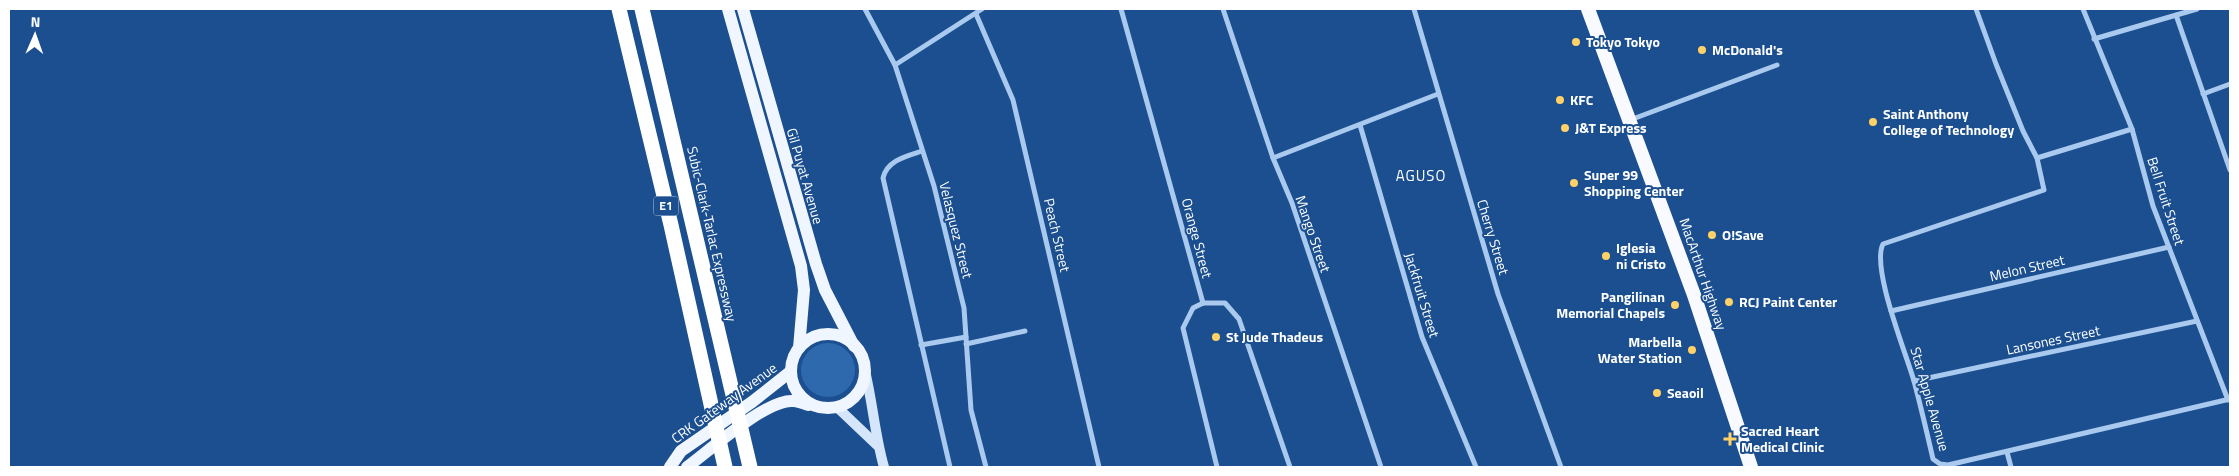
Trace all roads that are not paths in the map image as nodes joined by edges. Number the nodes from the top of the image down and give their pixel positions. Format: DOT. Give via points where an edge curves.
graph roads {
  1 [pos="619,9"];
  2 [pos="642,9"];
  3 [pos="728,9"];
  4 [pos="743,9"];
  5 [pos="865,9"];
  6 [pos="982,9"];
  7 [pos="1121,9"];
  8 [pos="1223,9"];
  9 [pos="1414,9"];
  10 [pos="1588,9"];
  11 [pos="1976,9"];
  12 [pos="2083,9"];
  13 [pos="2197,9"];
  14 [pos="976,14"];
  15 [pos="2176,15"];
  16 [pos="2094,39"];
  17 [pos="895,65"];
  18 [pos="1777,65"];
  19 [pos="2230,84"];
  20 [pos="1438,94"];
  21 [pos="2203,94"];
  22 [pos="1630,120"];
  23 [pos="1360,125"];
  24 [pos="2132,129"];
  25 [pos="922,151"];
  26 [pos="1273,158"];
  27 [pos="2037,158"];
  28 [pos="2230,170"];
  29 [pos="2168,247"];
  30 [pos="1203,302"];
  31 [pos="1891,310"];
  32 [pos="2197,321"];
  33 [pos="1025,331"];
  34 [pos="966,337"];
  35 [pos="966,344"];
  36 [pos="854,346"];
  37 [pos="921,346"];
  38 [pos="799,348"];
  39 [pos="865,371"];
  40 [pos="790,372"];
  41 [pos="1914,381"];
  42 [pos="2229,399"];
  43 [pos="815,406"];
  44 [pos="837,407"];
  45 [pos="877,444"];
  46 [pos="2007,452"];
  47 [pos="673,463"];
  48 [pos="749,464"];
  49 [pos="687,467"];
  50 [pos="724,467"];
  51 [pos="884,467"];
  52 [pos="950,467"];
  53 [pos="986,467"];
  54 [pos="1099,467"];
  55 [pos="1216,467"];
  56 [pos="1290,467"];
  57 [pos="1381,467"];
  58 [pos="1476,467"];
  59 [pos="1561,467"];
  60 [pos="1751,467"];
  61 [pos="2010,467"];
  1 -- 50 [label="highway, E1"];
  2 -- 48 [label="highway, Subic-Clark-Tarlac Expressway / E1"];
  3 -- 38 [label="main road, Gil Puyat Avenue" via="800,266 804,290"];
  4 -- 36 [label="main road, Gil Puyat Avenue" via="816,264 825,290"];
  5 -- 17 [label="street, Velasquez Street"];
  6 -- 14 [label="street"];
  7 -- 30 [label="street, Orange Street"];
  8 -- 26 [label="street, Mango Street"];
  9 -- 20 [label="street, Cherry Street"];
  10 -- 22 [label="highway, MacArthur Highway"];
  11 -- 27 [label="street" via="2016,115"];
  12 -- 16 [label="street, Bell Fruit Street"];
  13 -- 15 [label="street"];
  14 -- 17 [label="street"];
  14 -- 54 [label="street, Peach Street" via="1013,100"];
  15 -- 16 [label="street"];
  15 -- 21 [label="street"];
  16 -- 24 [label="street, Bell Fruit Street"];
  17 -- 25 [label="street, Velasquez Street"];
  18 -- 22 [label="street"];
  19 -- 21 [label="street"];
  20 -- 23 [label="street"];
  20 -- 59 [label="street, Cherry Street" via="1498,294"];
  21 -- 28 [label="street"];
  22 -- 60 [label="highway, MacArthur Highway" via="1694,295"];
  23 -- 26 [label="street"];
  23 -- 58 [label="street, Jackfruit Street" via="1422,337"];
  24 -- 27 [label="street"];
  24 -- 29 [label="street, Bell Fruit Street"];
  25 -- 34 [label="street, Velasquez Street" via="934,186 964,308"];
  25 -- 37 [label="street" via="889,165 883,178"];
  26 -- 57 [label="street, Mango Street" via="1292,203"];
  27 -- 31 [label="street, Star Apple Avenue" via="2044,190 1883,244 1880,261"];
  29 -- 31 [label="street, Melon Street"];
  29 -- 32 [label="street, Bell Fruit Street"];
  30 -- 55 [label="street" via="1193,308 1183,328"];
  30 -- 56 [label="street" via="1225,303 1239,319"];
  31 -- 41 [label="street, Star Apple Avenue"];
  32 -- 41 [label="street, Lansones Street"];
  32 -- 42 [label="street, Bell Fruit Street"];
  33 -- 35 [label="street"];
  34 -- 35 [label="street, Velasquez Street"];
  34 -- 37 [label="street"];
  35 -- 53 [label="street, Velasquez Street" via="972,410"];
  36 -- 38 [label="main road" via="848,340 831,334 813,337"];
  36 -- 39 [label="main road" via="864,362"];
  37 -- 52 [label="street"];
  38 -- 40 [label="main road"];
  39 -- 44 [label="main road" via="857,394"];
  39 -- 45 [label="main road" via="873,402"];
  40 -- 43 [label="main road" via="800,397"];
  40 -- 47 [label="main road, CRK Gateway Avenue" via="681,451"];
  41 -- 46 [label="street, Star Apple Avenue" via="1933,459 1948,465"];
  42 -- 46 [label="street, Star Apple Avenue"];
  43 -- 44 [label="main road"];
  43 -- 49 [label="main road, CRK Gateway Avenue" via="792,401 775,405"];
  44 -- 45 [label="main road"];
  45 -- 51 [label="main road"];
  46 -- 61 [label="street"];
}
